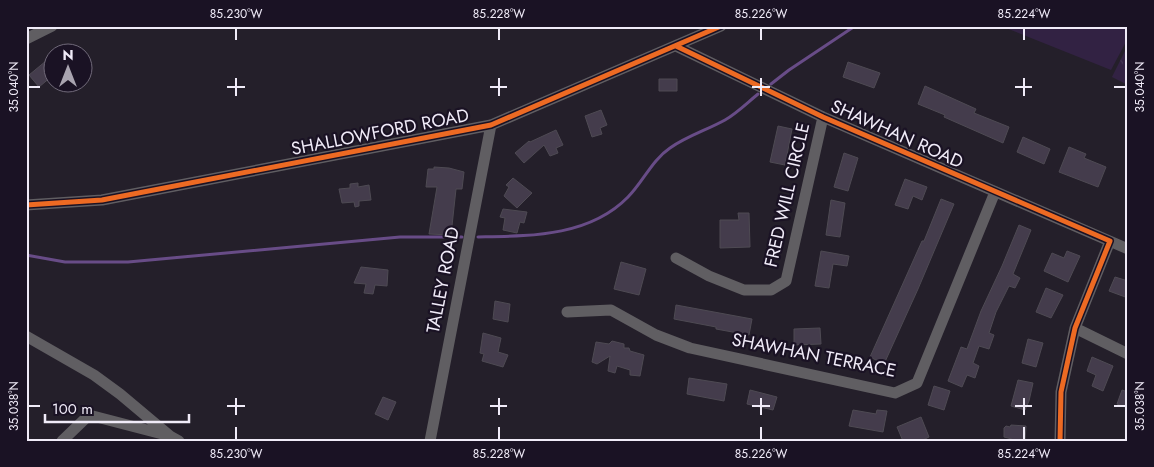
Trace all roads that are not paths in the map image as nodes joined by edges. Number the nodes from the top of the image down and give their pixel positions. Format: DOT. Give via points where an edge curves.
graph roads {
  1 [pos="52,26"];
  2 [pos="722,26"];
  3 [pos="26,39"];
  4 [pos="676,46"];
  5 [pos="823,117"];
  6 [pos="491,125"];
  7 [pos="995,192"];
  8 [pos="26,205"];
  9 [pos="1110,242"];
  10 [pos="1128,249"];
  11 [pos="676,258"];
  12 [pos="567,312"];
  13 [pos="1076,328"];
  14 [pos="26,336"];
  15 [pos="1128,354"];
  16 [pos="171,439"];
  17 [pos="62,441"];
  18 [pos="430,441"];
  19 [pos="1060,441"];
  1 -- 3 [label="street"];
  2 -- 4 [label="street, SHALLOWFORD ROAD"];
  4 -- 5 [label="street, SHAWHAN ROAD"];
  4 -- 6 [label="street, SHALLOWFORD ROAD"];
  5 -- 7 [label="street, SHAWHAN ROAD"];
  5 -- 11 [label="street, FRED WILL CIRCLE" via="786,281 771,290 744,290"];
  6 -- 8 [label="street, SHALLOWFORD ROAD" via="102,200"];
  6 -- 18 [label="street, TALLEY ROAD"];
  7 -- 9 [label="street, SHAWHAN ROAD"];
  7 -- 12 [label="street, SHAWHAN TERRACE" via="917,383 896,393 690,348 656,336 611,310"];
  9 -- 10 [label="street, SHAWHAN ROAD"];
  9 -- 13 [label="street"];
  13 -- 15 [label="street"];
  13 -- 19 [label="street" via="1061,392"];
  14 -- 16 [label="street" via="94,374"];
  16 -- 17 [label="street" via="89,415"];
}
